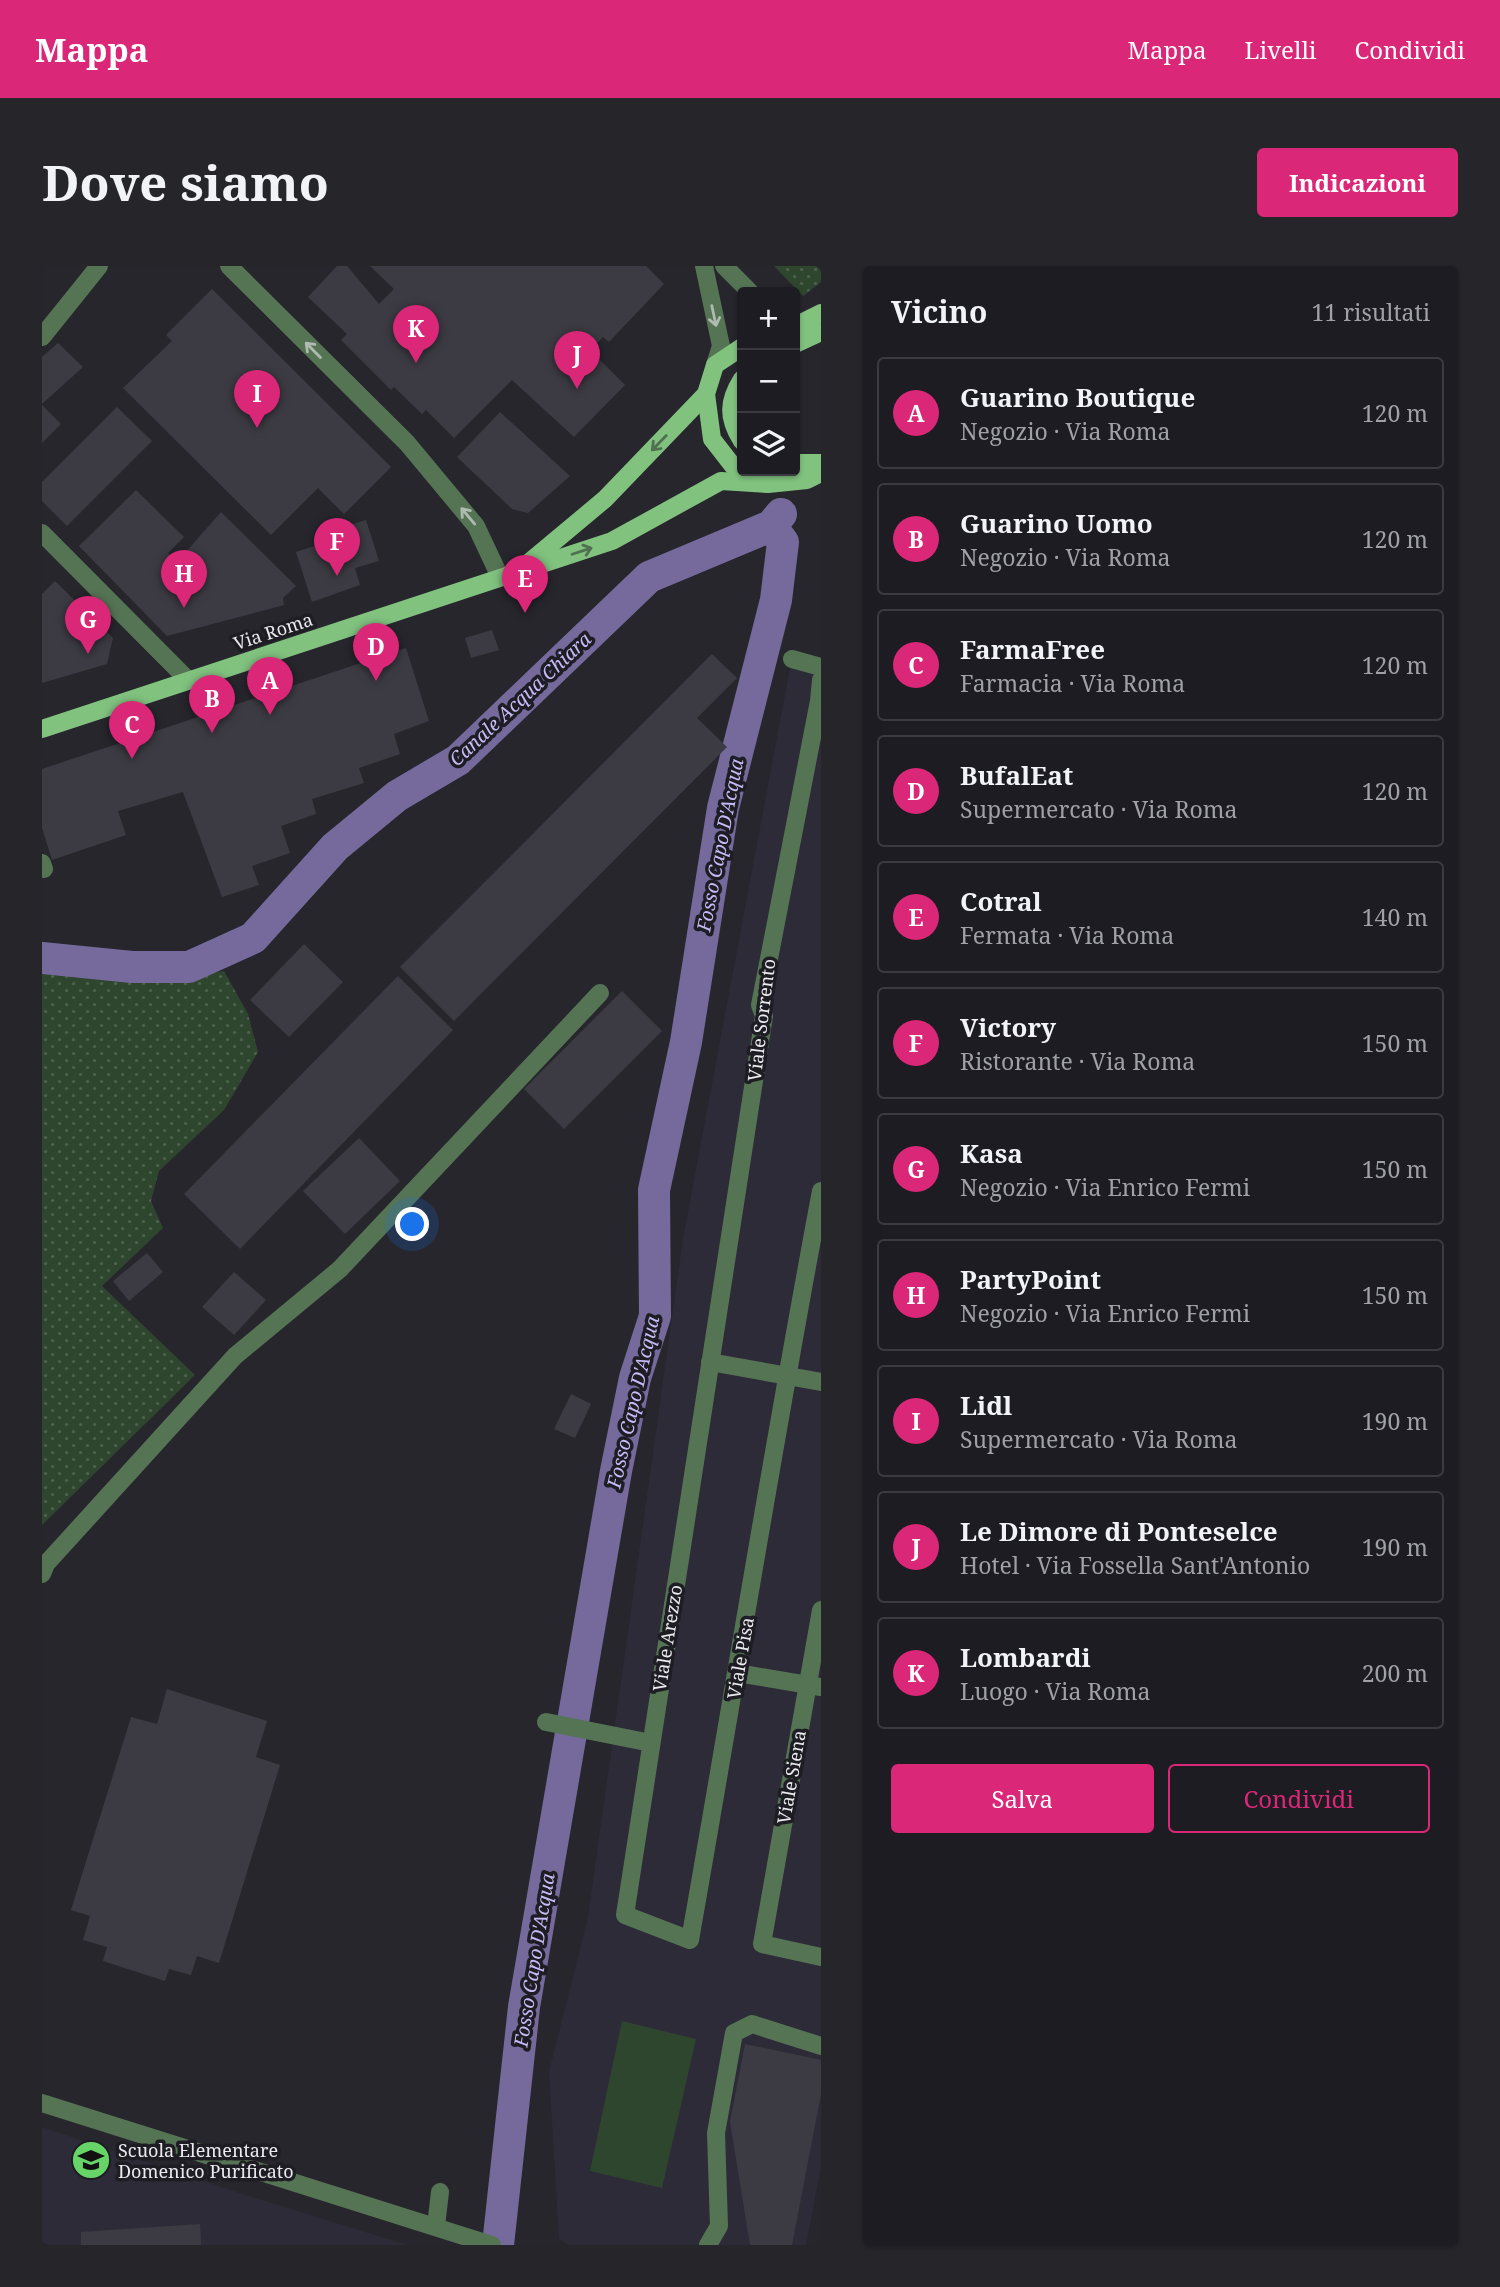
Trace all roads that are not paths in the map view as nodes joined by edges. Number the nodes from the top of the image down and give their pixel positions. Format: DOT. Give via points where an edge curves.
graph roads {
  1 [pos="99,266"];
  2 [pos="229,266"];
  3 [pos="704,266"];
  4 [pos="724,266"];
  5 [pos="745,287"];
  6 [pos="821,313"];
  7 [pos="800,324"];
  8 [pos="821,332"];
  9 [pos="44,335"];
  10 [pos="800,342"];
  11 [pos="738,350"];
  12 [pos="715,365"];
  13 [pos="737,388"];
  14 [pos="706,394"];
  15 [pos="737,434"];
  16 [pos="800,463"];
  17 [pos="821,463"];
  18 [pos="821,473"];
  19 [pos="768,484"];
  20 [pos="42,533"];
  21 [pos="508,574"];
  22 [pos="792,659"];
  23 [pos="821,667"];
  24 [pos="821,680"];
  25 [pos="189,681"];
  26 [pos="820,701"];
  27 [pos="42,729"];
  28 [pos="600,993"];
  29 [pos="821,1191"];
  30 [pos="710,1362"];
  31 [pos="786,1376"];
  32 [pos="821,1382"];
  33 [pos="42,1574"];
  34 [pos="821,1610"];
  35 [pos="737,1674"];
  36 [pos="814,1685"];
  37 [pos="546,1722"];
  38 [pos="651,1743"];
  39 [pos="625,1915"];
  40 [pos="821,1957"];
  41 [pos="821,2046"];
  42 [pos="42,2103"];
  43 [pos="440,2192"];
  44 [pos="436,2226"];
  45 [pos="483,2242"];
  46 [pos="708,2245"];
  1 -- 9 [label="street"];
  21 -- 2 [label="street, one-way" via="476,526 407,443"];
  3 -- 12 [label="street, one-way" via="721,346"];
  4 -- 5 [label="street"];
  6 -- 7 [label="main road"];
  8 -- 10 [label="main road"];
  11 -- 12 [label="main road"];
  12 -- 14 [label="main road"];
  13 -- 15 [label="main road" via="731,398"];
  14 -- 19 [label="main road" via="712,439 733,466"];
  14 -- 21 [label="main road, one-way" via="605,499"];
  16 -- 17 [label="main road"];
  18 -- 19 [label="main road, Via Roma" via="807,480"];
  21 -- 19 [label="main road, Via Roma, one-way" via="612,541 721,481"];
  20 -- 25 [label="street"];
  21 -- 25 [label="main road, Via Roma"];
  22 -- 23 [label="street"];
  24 -- 26 [label="street, Viale Sorrento"];
  25 -- 27 [label="main road, Via Roma"];
  26 -- 30 [label="street, Viale Sorrento" via="760,1005 764,1016"];
  28 -- 33 [label="street" via="340,1269 235,1356"];
  29 -- 31 [label="street, Viale Pisa"];
  30 -- 31 [label="street"];
  30 -- 38 [label="street, Viale Arezzo"];
  31 -- 32 [label="street"];
  31 -- 35 [label="street, Viale Pisa"];
  34 -- 36 [label="street, Viale Siena"];
  35 -- 36 [label="street"];
  35 -- 39 [label="street, Viale Pisa" via="690,1940"];
  36 -- 40 [label="street, Viale Siena" via="762,1944"];
  37 -- 38 [label="street"];
  38 -- 39 [label="street, Viale Arezzo"];
  41 -- 46 [label="street" via="752,2024 734,2033 716,2133 719,2226"];
  42 -- 44 [label="street"];
  43 -- 44 [label="street"];
  44 -- 45 [label="street"];
}
